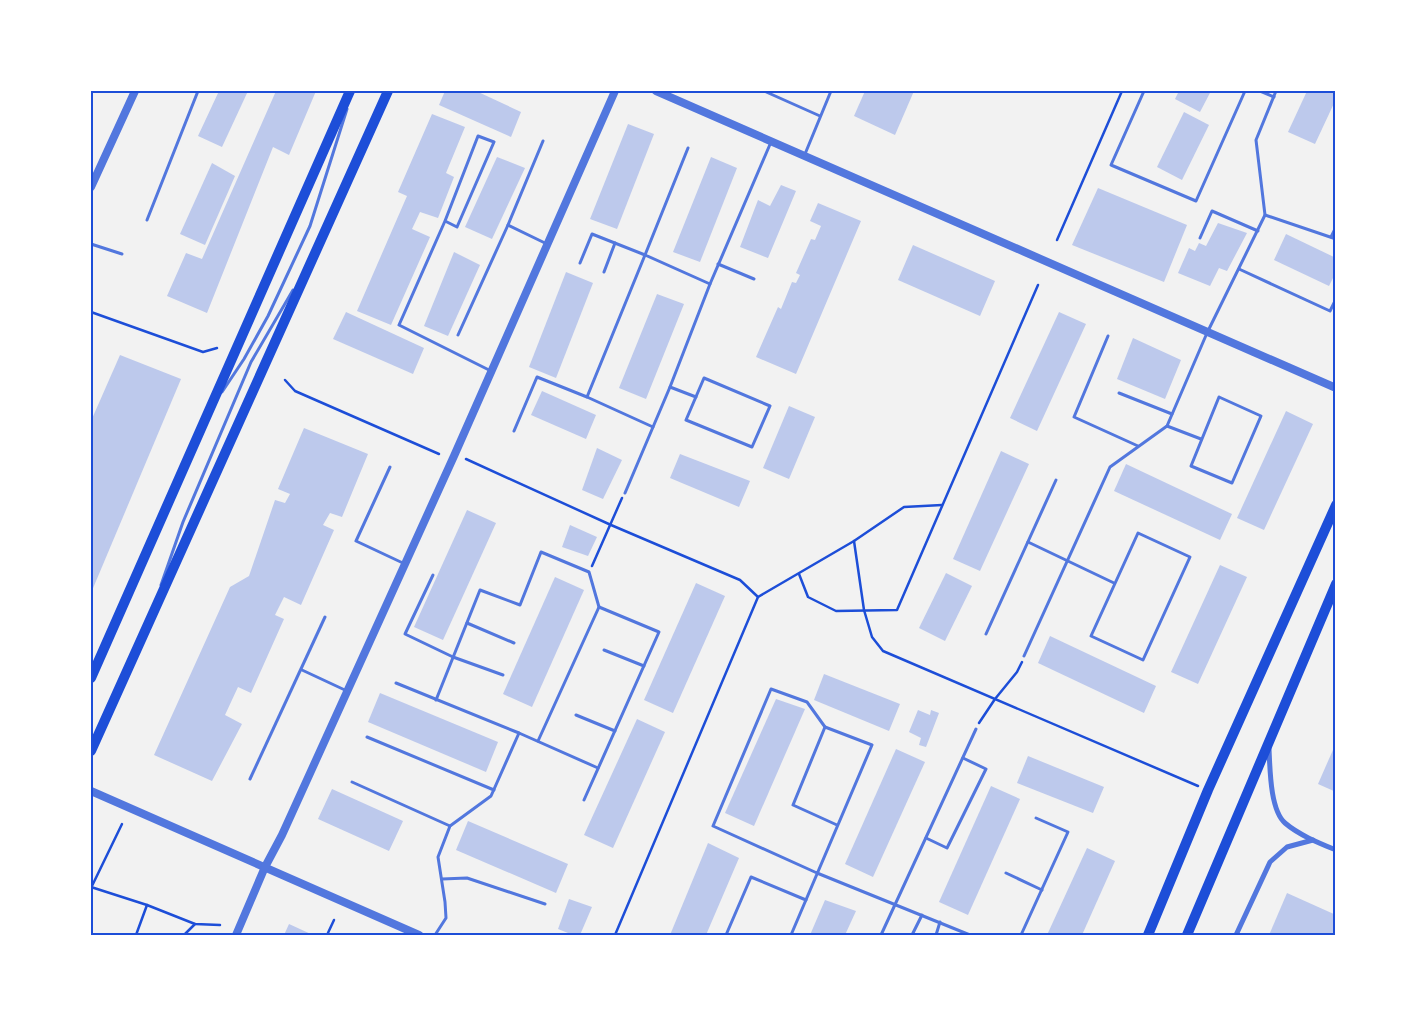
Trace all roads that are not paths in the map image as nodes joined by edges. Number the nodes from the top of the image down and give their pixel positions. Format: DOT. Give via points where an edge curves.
graph roads {
  1 [pos="135,91"];
  2 [pos="198,91"];
  3 [pos="351,91"];
  4 [pos="388,91"];
  5 [pos="615,91"];
  6 [pos="656,91"];
  7 [pos="764,91"];
  8 [pos="831,91"];
  9 [pos="1144,91"];
  10 [pos="1245,91"];
  11 [pos="1260,91"];
  12 [pos="1276,91"];
  13 [pos="1274,97"];
  14 [pos="820,116"];
  15 [pos="543,141"];
  16 [pos="771,141"];
  17 [pos="688,148"];
  18 [pos="804,155"];
  19 [pos="91,187"];
  20 [pos="1265,215"];
  21 [pos="147,220"];
  22 [pos="445,221"];
  23 [pos="508,225"];
  24 [pos="1336,227"];
  25 [pos="1258,231"];
  26 [pos="1331,237"];
  27 [pos="1200,238"];
  28 [pos="1336,239"];
  29 [pos="615,243"];
  30 [pos="91,244"];
  31 [pos="548,244"];
  32 [pos="122,254"];
  33 [pos="645,256"];
  34 [pos="580,263"];
  35 [pos="718,264"];
  36 [pos="1239,269"];
  37 [pos="604,272"];
  38 [pos="754,279"];
  39 [pos="710,284"];
  40 [pos="1336,299"];
  41 [pos="1208,333"];
  42 [pos="458,334"];
  43 [pos="1108,336"];
  44 [pos="492,371"];
  45 [pos="670,387"];
  46 [pos="1336,388"];
  47 [pos="1119,393"];
  48 [pos="587,397"];
  49 [pos="696,397"];
  50 [pos="1172,414"];
  51 [pos="1167,426"];
  52 [pos="653,427"];
  53 [pos="200,431"];
  54 [pos="514,432"];
  55 [pos="1202,439"];
  56 [pos="1138,447"];
  57 [pos="390,467"];
  58 [pos="1056,480"];
  59 [pos="625,492"];
  60 [pos="1336,505"];
  61 [pos="1028,542"];
  62 [pos="1067,562"];
  63 [pos="405,564"];
  64 [pos="433,574"];
  65 [pos="1114,584"];
  66 [pos="1336,584"];
  67 [pos="599,607"];
  68 [pos="325,617"];
  69 [pos="467,623"];
  70 [pos="986,634"];
  71 [pos="514,643"];
  72 [pos="604,650"];
  73 [pos="1024,656"];
  74 [pos="453,657"];
  75 [pos="644,666"];
  76 [pos="302,670"];
  77 [pos="503,675"];
  78 [pos="91,678"];
  79 [pos="396,683"];
  80 [pos="347,692"];
  81 [pos="436,700"];
  82 [pos="576,715"];
  83 [pos="825,727"];
  84 [pos="976,729"];
  85 [pos="615,731"];
  86 [pos="519,733"];
  87 [pos="368,737"];
  88 [pos="538,742"];
  89 [pos="1268,743"];
  90 [pos="91,751"];
  91 [pos="962,758"];
  92 [pos="598,768"];
  93 [pos="250,779"];
  94 [pos="352,782"];
  95 [pos="494,790"];
  96 [pos="91,791"];
  97 [pos="584,800"];
  98 [pos="1036,818"];
  99 [pos="837,825"];
  100 [pos="450,826"];
  101 [pos="926,838"];
  102 [pos="1313,840"];
  103 [pos="1336,850"];
  104 [pos="265,867"];
  105 [pos="817,873"];
  106 [pos="1006,873"];
  107 [pos="442,879"];
  108 [pos="1042,890"];
  109 [pos="806,900"];
  110 [pos="545,904"];
  111 [pos="896,904"];
  112 [pos="922,915"];
  113 [pos="940,922"];
  114 [pos="236,935"];
  115 [pos="419,935"];
  116 [pos="435,935"];
  117 [pos="726,935"];
  118 [pos="792,935"];
  119 [pos="881,935"];
  120 [pos="912,935"];
  121 [pos="936,935"];
  122 [pos="970,935"];
  123 [pos="1021,935"];
  124 [pos="1148,935"];
  125 [pos="1186,935"];
  126 [pos="1236,935"];
  1 -- 19 [label="street"];
  2 -- 21 [label="lane"];
  3 -- 53 [label="main road"];
  3 -- 53 [label="lane" via="310,226 268,316"];
  4 -- 90 [label="main road"];
  5 -- 31 [label="street"];
  6 -- 16 [label="street"];
  7 -- 14 [label="lane"];
  8 -- 14 [label="lane"];
  9 -- 10 [label="lane" via="1111,165 1196,201"];
  11 -- 13 [label="lane"];
  12 -- 13 [label="lane"];
  13 -- 20 [label="lane" via="1256,140"];
  14 -- 18 [label="lane"];
  15 -- 23 [label="lane"];
  16 -- 18 [label="street"];
  16 -- 35 [label="lane"];
  17 -- 33 [label="lane"];
  18 -- 41 [label="street"];
  20 -- 25 [label="lane"];
  20 -- 26 [label="lane"];
  22 -- 22 [label="lane" via="478,136 494,142 457,227"];
  22 -- 44 [label="lane" via="400,325"];
  23 -- 31 [label="lane"];
  23 -- 42 [label="lane"];
  24 -- 26 [label="lane"];
  25 -- 27 [label="lane" via="1212,210"];
  25 -- 36 [label="lane"];
  26 -- 28 [label="lane"];
  29 -- 33 [label="lane"];
  29 -- 34 [label="lane" via="592,234"];
  29 -- 37 [label="lane"];
  30 -- 32 [label="lane"];
  31 -- 44 [label="street"];
  33 -- 39 [label="lane"];
  33 -- 48 [label="lane"];
  35 -- 38 [label="lane"];
  35 -- 39 [label="lane"];
  36 -- 40 [label="lane" via="1330,311"];
  36 -- 41 [label="lane"];
  39 -- 45 [label="lane"];
  41 -- 46 [label="street"];
  41 -- 50 [label="lane"];
  43 -- 56 [label="lane" via="1074,417"];
  44 -- 63 [label="street"];
  45 -- 49 [label="lane"];
  45 -- 52 [label="lane"];
  47 -- 50 [label="lane"];
  48 -- 52 [label="lane"];
  48 -- 54 [label="lane" via="537,377"];
  49 -- 49 [label="lane" via="686,420 752,447 770,406 704,378"];
  50 -- 51 [label="lane"];
  51 -- 55 [label="lane"];
  51 -- 56 [label="lane"];
  52 -- 59 [label="lane"];
  53 -- 78 [label="main road"];
  55 -- 55 [label="lane" via="1191,466 1232,483 1261,416 1219,398"];
  56 -- 62 [label="lane" via="1110,467"];
  57 -- 63 [label="lane" via="356,542"];
  58 -- 61 [label="lane"];
  60 -- 124 [label="main road" via="1208,790"];
  61 -- 62 [label="lane"];
  61 -- 70 [label="lane"];
  62 -- 65 [label="lane"];
  62 -- 73 [label="lane"];
  63 -- 80 [label="street"];
  64 -- 74 [label="lane" via="405,634"];
  65 -- 65 [label="lane" via="1090,636 1144,660 1190,557 1138,533"];
  66 -- 89 [label="main road"];
  67 -- 69 [label="lane" via="589,572 541,552 520,605 480,590"];
  67 -- 75 [label="lane" via="659,632"];
  67 -- 88 [label="lane"];
  68 -- 76 [label="lane"];
  69 -- 71 [label="lane"];
  69 -- 74 [label="lane"];
  72 -- 75 [label="lane"];
  74 -- 77 [label="lane"];
  74 -- 81 [label="lane"];
  75 -- 85 [label="lane"];
  76 -- 80 [label="lane"];
  76 -- 93 [label="lane"];
  79 -- 81 [label="lane"];
  80 -- 104 [label="street"];
  81 -- 86 [label="lane"];
  82 -- 85 [label="lane"];
  83 -- 99 [label="lane" via="793,805"];
  83 -- 99 [label="lane" via="872,745"];
  83 -- 105 [label="lane" via="807,702 771,689 713,826"];
  84 -- 91 [label="lane"];
  85 -- 92 [label="lane"];
  86 -- 88 [label="lane"];
  86 -- 95 [label="lane"];
  87 -- 95 [label="lane"];
  88 -- 92 [label="lane"];
  89 -- 102 [label="street" via="1272,797 1283,822"];
  89 -- 125 [label="main road"];
  91 -- 101 [label="lane"];
  91 -- 101 [label="lane" via="986,769 947,848"];
  92 -- 97 [label="lane"];
  94 -- 100 [label="lane"];
  95 -- 100 [label="lane" via="492,796"];
  96 -- 104 [label="street"];
  98 -- 108 [label="lane" via="1068,832"];
  99 -- 105 [label="lane"];
  100 -- 107 [label="lane" via="438,857"];
  101 -- 111 [label="lane"];
  102 -- 103 [label="street"];
  102 -- 126 [label="street" via="1287,847 1270,862"];
  104 -- 114 [label="street"];
  104 -- 115 [label="street"];
  105 -- 109 [label="lane"];
  105 -- 111 [label="lane"];
  106 -- 108 [label="lane"];
  107 -- 110 [label="lane" via="467,878"];
  107 -- 116 [label="lane" via="446,918"];
  108 -- 123 [label="lane"];
  109 -- 117 [label="lane" via="750,877"];
  109 -- 118 [label="lane"];
  111 -- 112 [label="lane"];
  111 -- 119 [label="lane"];
  112 -- 113 [label="lane"];
  112 -- 120 [label="lane"];
  113 -- 121 [label="lane"];
  113 -- 122 [label="lane"];
}
